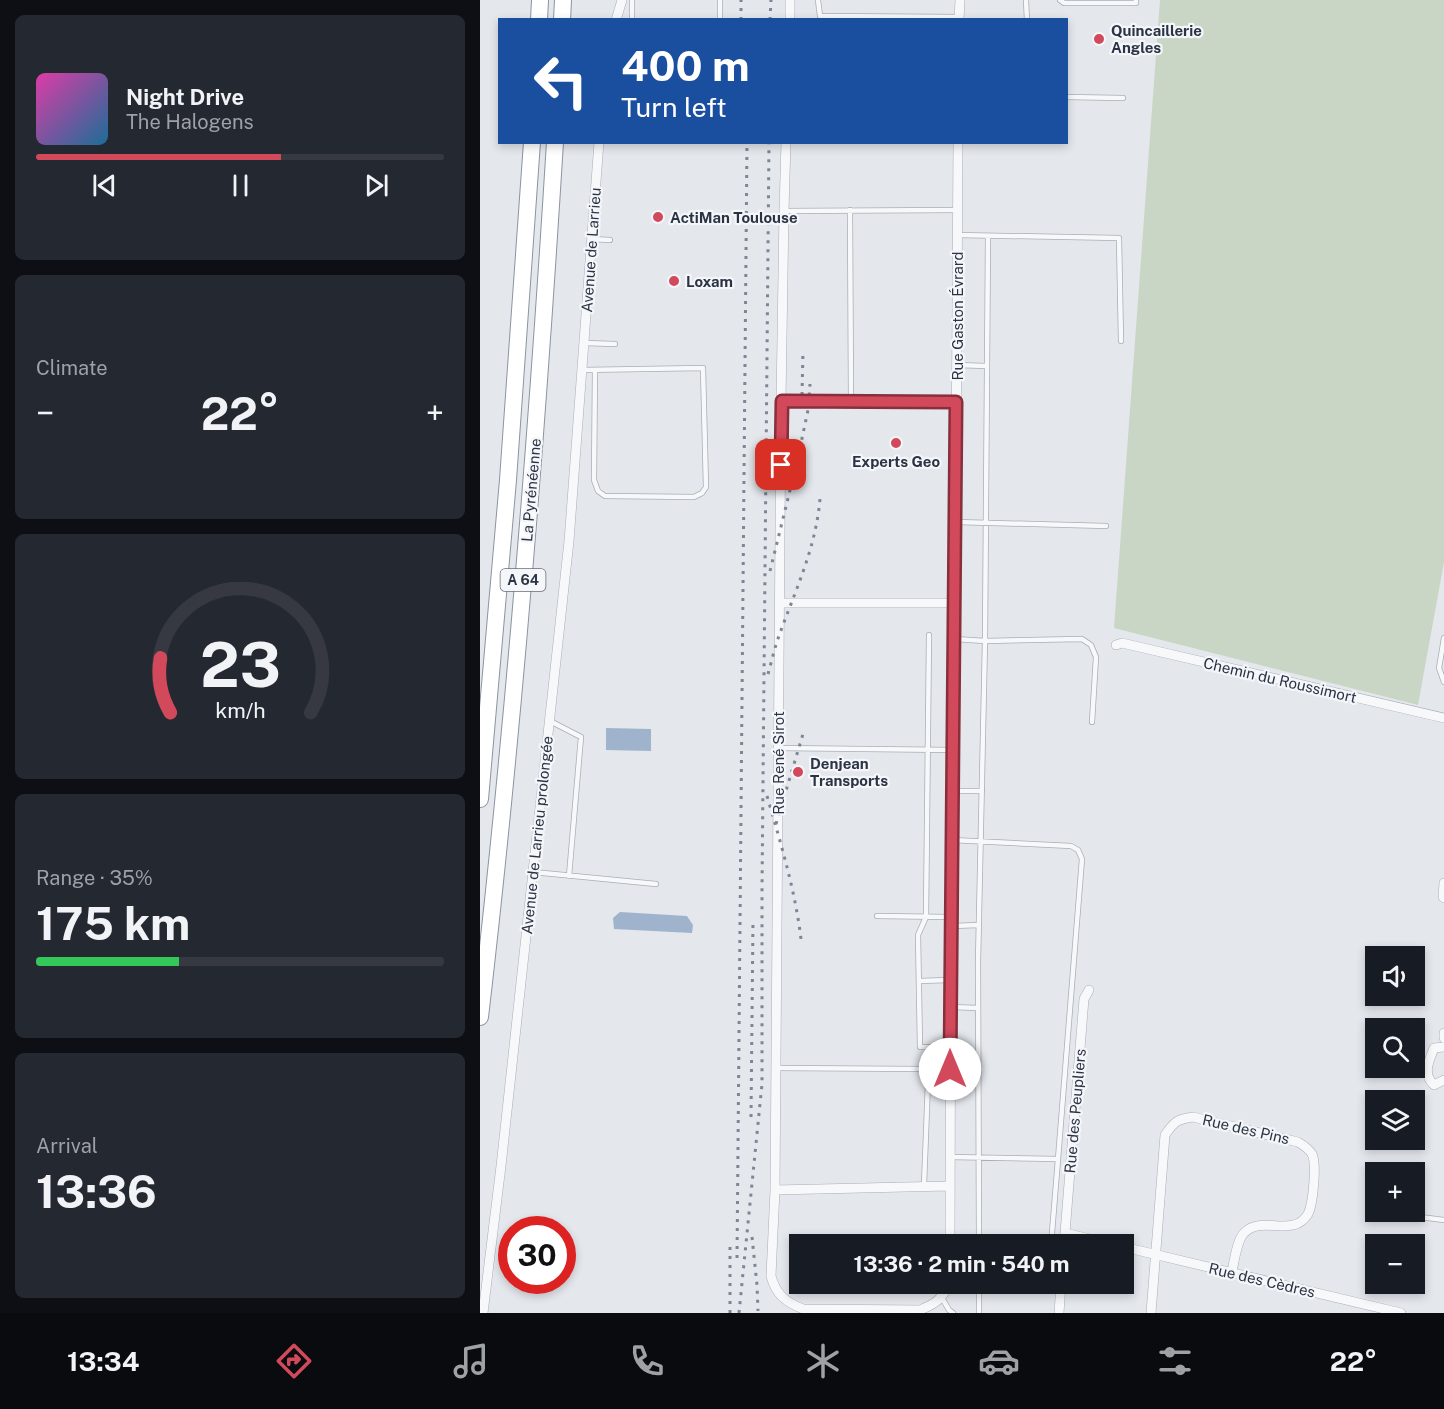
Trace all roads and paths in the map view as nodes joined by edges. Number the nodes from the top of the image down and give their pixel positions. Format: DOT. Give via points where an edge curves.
graph roads {
  1 [pos="540,0"];
  2 [pos="563,0"];
  3 [pos="622,0"];
  4 [pos="632,0"];
  5 [pos="720,0"];
  6 [pos="790,0"];
  7 [pos="818,0"];
  8 [pos="960,0"];
  9 [pos="1026,0"];
  10 [pos="1060,0"];
  11 [pos="1136,0"];
  12 [pos="539,18"];
  13 [pos="562,18"];
  14 [pos="617,18"];
  15 [pos="632,18"];
  16 [pos="720,18"];
  17 [pos="790,18"];
  18 [pos="959,18"];
  19 [pos="1027,18"];
  20 [pos="1068,98"];
  21 [pos="1123,98"];
  22 [pos="532,144"];
  23 [pos="555,144"];
  24 [pos="599,144"];
  25 [pos="786,144"];
  26 [pos="958,144"];
  27 [pos="850,210"];
  28 [pos="957,210"];
  29 [pos="783,211"];
  30 [pos="957,235"];
  31 [pos="988,236"];
  32 [pos="591,239"];
  33 [pos="610,240"];
  34 [pos="1121,341"];
  35 [pos="584,344"];
  36 [pos="615,344"];
  37 [pos="583,357"];
  38 [pos="956,365"];
  39 [pos="987,366"];
  40 [pos="582,370"];
  41 [pos="595,370"];
  42 [pos="782,401"];
  43 [pos="851,402"];
  44 [pos="956,402"];
  45 [pos="956,522"];
  46 [pos="985,523"];
  47 [pos="1106,526"];
  48 [pos="780,603"];
  49 [pos="955,603"];
  50 [pos="929,635"];
  51 [pos="1444,638"];
  52 [pos="955,639"];
  53 [pos="985,641"];
  54 [pos="1116,645"];
  55 [pos="1444,682"];
  56 [pos="1444,718"];
  57 [pos="549,721"];
  58 [pos="1092,722"];
  59 [pos="778,748"];
  60 [pos="928,750"];
  61 [pos="953,750"];
  62 [pos="952,791"];
  63 [pos="982,791"];
  64 [pos="480,799"];
  65 [pos="951,840"];
  66 [pos="981,842"];
  67 [pos="533,872"];
  68 [pos="569,876"];
  69 [pos="1444,883"];
  70 [pos="656,884"];
  71 [pos="1444,898"];
  72 [pos="877,916"];
  73 [pos="926,917"];
  74 [pos="950,922"];
  75 [pos="979,926"];
  76 [pos="950,980"];
  77 [pos="919,981"];
  78 [pos="1089,990"];
  79 [pos="950,1007"];
  80 [pos="978,1008"];
  81 [pos="480,1017"];
  82 [pos="1444,1033"];
  83 [pos="1444,1038"];
  84 [pos="1444,1047"];
  85 [pos="950,1048"];
  86 [pos="776,1068"];
  87 [pos="950,1069"];
  88 [pos="978,1069"];
  89 [pos="1444,1080"];
  90 [pos="949,1157"];
  91 [pos="978,1157"];
  92 [pos="1058,1159"];
  93 [pos="949,1186"];
  94 [pos="924,1187"];
  95 [pos="775,1190"];
  96 [pos="1425,1217"];
  97 [pos="1444,1220"];
  98 [pos="1065,1233"];
  99 [pos="950,1234"];
  100 [pos="979,1234"];
  101 [pos="1052,1234"];
  102 [pos="1069,1234"];
  103 [pos="1134,1250"];
  104 [pos="1155,1255"];
  105 [pos="1232,1272"];
  106 [pos="944,1294"];
  107 [pos="979,1294"];
  108 [pos="1060,1294"];
  109 [pos="942,1298"];
  110 [pos="950,1312"];
  111 [pos="483,1313"];
  112 [pos="979,1313"];
  113 [pos="1059,1313"];
  114 [pos="1151,1313"];
  115 [pos="1401,1313"];
  1 -- 12 [label="highway"];
  2 -- 13 [label="highway"];
  3 -- 14 [label="street"];
  4 -- 15 [label="lane"];
  5 -- 16 [label="lane"];
  6 -- 17 [label="street"];
  7 -- 18 [label="lane" via="820,16"];
  8 -- 18 [label="street"];
  9 -- 19 [label="lane"];
  10 -- 11 [label="lane"];
  20 -- 21 [label="lane"];
  22 -- 64 [label="highway, La Pyrénéenne / A 64"];
  23 -- 81 [label="highway, La Pyrénéenne / A 64" via="522,598"];
  24 -- 32 [label="street, Avenue de Larrieu"];
  25 -- 29 [label="street, Rue René Sirot"];
  26 -- 28 [label="street, Rue Gaston Évrard"];
  27 -- 28 [label="lane"];
  27 -- 29 [label="lane"];
  27 -- 43 [label="lane"];
  28 -- 30 [label="street, Rue Gaston Évrard"];
  29 -- 42 [label="street, Rue René Sirot"];
  30 -- 31 [label="lane"];
  30 -- 38 [label="street, Rue Gaston Évrard"];
  31 -- 34 [label="lane" via="1119,238"];
  31 -- 39 [label="lane"];
  32 -- 33 [label="lane"];
  32 -- 35 [label="street, Avenue de Larrieu"];
  35 -- 36 [label="lane"];
  35 -- 37 [label="street, Avenue de Larrieu"];
  37 -- 40 [label="street, Avenue de Larrieu prolongée"];
  38 -- 39 [label="lane"];
  38 -- 44 [label="street, Rue Gaston Évrard"];
  39 -- 46 [label="lane"];
  40 -- 41 [label="lane"];
  40 -- 57 [label="street, Avenue de Larrieu prolongée" via="569,541"];
  41 -- 41 [label="lane" via="594,480 598,491 604,496 694,497 702,493 706,487 703,368"];
  42 -- 43 [label="lane"];
  42 -- 48 [label="street, Rue René Sirot"];
  43 -- 44 [label="lane"];
  44 -- 45 [label="street, Rue Gaston Évrard"];
  45 -- 46 [label="lane"];
  45 -- 49 [label="street, Rue Gaston Évrard"];
  46 -- 47 [label="lane"];
  46 -- 53 [label="lane"];
  48 -- 49 [label="street"];
  48 -- 59 [label="street, Rue René Sirot"];
  49 -- 52 [label="street, Rue Gaston Évrard"];
  50 -- 60 [label="lane"];
  51 -- 55 [label="lane" via="1439,668"];
  52 -- 53 [label="lane"];
  52 -- 61 [label="street, Rue Gaston Évrard"];
  53 -- 58 [label="lane" via="1082,639 1091,645 1096,657"];
  53 -- 63 [label="lane"];
  54 -- 56 [label="street, Chemin du Roussimort" via="1122,643"];
  57 -- 67 [label="street, Avenue de Larrieu prolongée"];
  57 -- 68 [label="lane" via="581,737"];
  59 -- 60 [label="lane"];
  59 -- 86 [label="street, Rue René Sirot"];
  60 -- 61 [label="lane"];
  60 -- 73 [label="lane"];
  61 -- 62 [label="street, Rue Gaston Évrard"];
  62 -- 63 [label="lane"];
  62 -- 65 [label="street, Rue Gaston Évrard"];
  63 -- 66 [label="lane"];
  65 -- 66 [label="lane"];
  65 -- 74 [label="street, Rue Gaston Évrard"];
  66 -- 75 [label="lane"];
  66 -- 92 [label="lane" via="1071,846 1082,859"];
  67 -- 68 [label="lane"];
  67 -- 111 [label="street, Avenue de Larrieu prolongée"];
  68 -- 70 [label="lane"];
  69 -- 71 [label="street"];
  72 -- 73 [label="lane"];
  73 -- 74 [label="lane"];
  73 -- 77 [label="lane" via="918,935"];
  74 -- 75 [label="lane"];
  74 -- 76 [label="street, Rue Gaston Évrard"];
  75 -- 80 [label="lane"];
  76 -- 77 [label="lane"];
  76 -- 79 [label="street, Rue Gaston Évrard"];
  77 -- 85 [label="lane" via="920,1047"];
  78 -- 98 [label="street, Rue des Peupliers" via="1084,999"];
  79 -- 80 [label="lane"];
  79 -- 85 [label="street, Rue Gaston Évrard"];
  80 -- 88 [label="lane"];
  82 -- 83 [label="street"];
  84 -- 89 [label="street" via="1434,1048 1427,1072 1434,1085"];
  85 -- 87 [label="street, Rue Gaston Évrard"];
  86 -- 94 [label="lane" via="921,1069 926,1073"];
  86 -- 95 [label="street, Rue René Sirot"];
  87 -- 88 [label="lane"];
  87 -- 90 [label="street, Rue Gaston Évrard"];
  88 -- 91 [label="lane"];
  90 -- 91 [label="lane"];
  90 -- 93 [label="street, Rue Gaston Évrard"];
  91 -- 92 [label="lane"];
  91 -- 100 [label="lane"];
  92 -- 101 [label="lane"];
  93 -- 94 [label="street"];
  93 -- 99 [label="street, Rue Gaston Évrard"];
  94 -- 95 [label="street"];
  95 -- 109 [label="street, Rue René Sirot" via="771,1275 774,1286 789,1303 803,1309 920,1310"];
  96 -- 97 [label="lane"];
  98 -- 102 [label="street"];
  103 -- 104 [label="street, Rue des Cèdres"];
  104 -- 105 [label="street, Rue des Cèdres"];
  104 -- 105 [label="street, Rue des Pins" via="1166,1135 1172,1124 1193,1117 1298,1142 1312,1155 1315,1165 1307,1216 1293,1225 1259,1225 1245,1232"];
  104 -- 114 [label="street, Rue des Pins"];
  105 -- 115 [label="street, Rue des Cèdres"];
  106 -- 109 [label="street"];
  107 -- 112 [label="lane"];
  108 -- 113 [label="street"];
  109 -- 110 [label="lane"];
}
